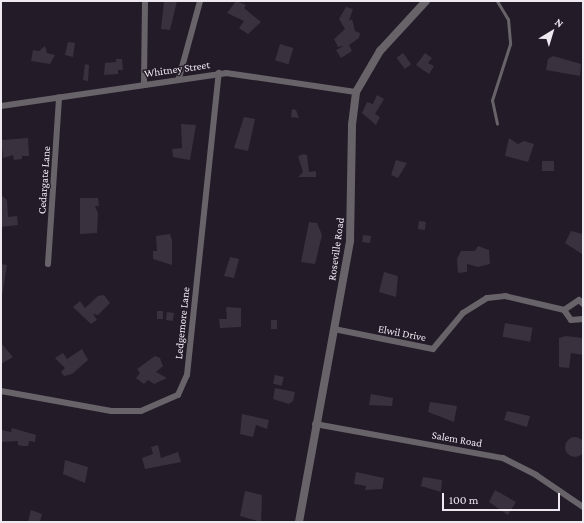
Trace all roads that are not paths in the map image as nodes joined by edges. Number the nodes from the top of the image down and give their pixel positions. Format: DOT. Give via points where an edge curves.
graph roads {
  1 [pos="145,1"];
  2 [pos="200,1"];
  3 [pos="426,1"];
  4 [pos="496,1"];
  5 [pos="219,73"];
  6 [pos="179,78"];
  7 [pos="144,83"];
  8 [pos="356,92"];
  9 [pos="59,97"];
  10 [pos="1,106"];
  11 [pos="497,123"];
  12 [pos="48,264"];
  13 [pos="583,304"];
  14 [pos="564,310"];
  15 [pos="583,319"];
  16 [pos="334,329"];
  17 [pos="2,391"];
  18 [pos="1,398"];
  19 [pos="315,424"];
  20 [pos="583,506"];
  21 [pos="299,522"];
  1 -- 7 [label="street"];
  2 -- 6 [label="street"];
  3 -- 8 [label="street, Roseville Road" via="380,51"];
  4 -- 11 [label="lane" via="508,19 510,44 492,100"];
  5 -- 6 [label="street, Whitney Street"];
  5 -- 8 [label="street, Whitney Street"];
  5 -- 17 [label="street, Ledgemore Lane" via="187,375 178,396 141,410 110,411"];
  6 -- 7 [label="street, Whitney Street"];
  7 -- 9 [label="street, Whitney Street"];
  8 -- 16 [label="street, Roseville Road" via="352,125 352,224"];
  9 -- 10 [label="street, Whitney Street"];
  9 -- 12 [label="street, Cedargate Lane"];
  13 -- 14 [label="street" via="579,300"];
  14 -- 15 [label="street, Elwil Drive" via="571,320"];
  14 -- 16 [label="street, Elwil Drive" via="506,296 487,298 462,313 433,349"];
  16 -- 19 [label="street, Roseville Road"];
  17 -- 18 [label="street, Ledgemore Lane"];
  19 -- 20 [label="street, Salem Road" via="503,458 536,474"];
  19 -- 21 [label="street, Roseville Road"];
}
